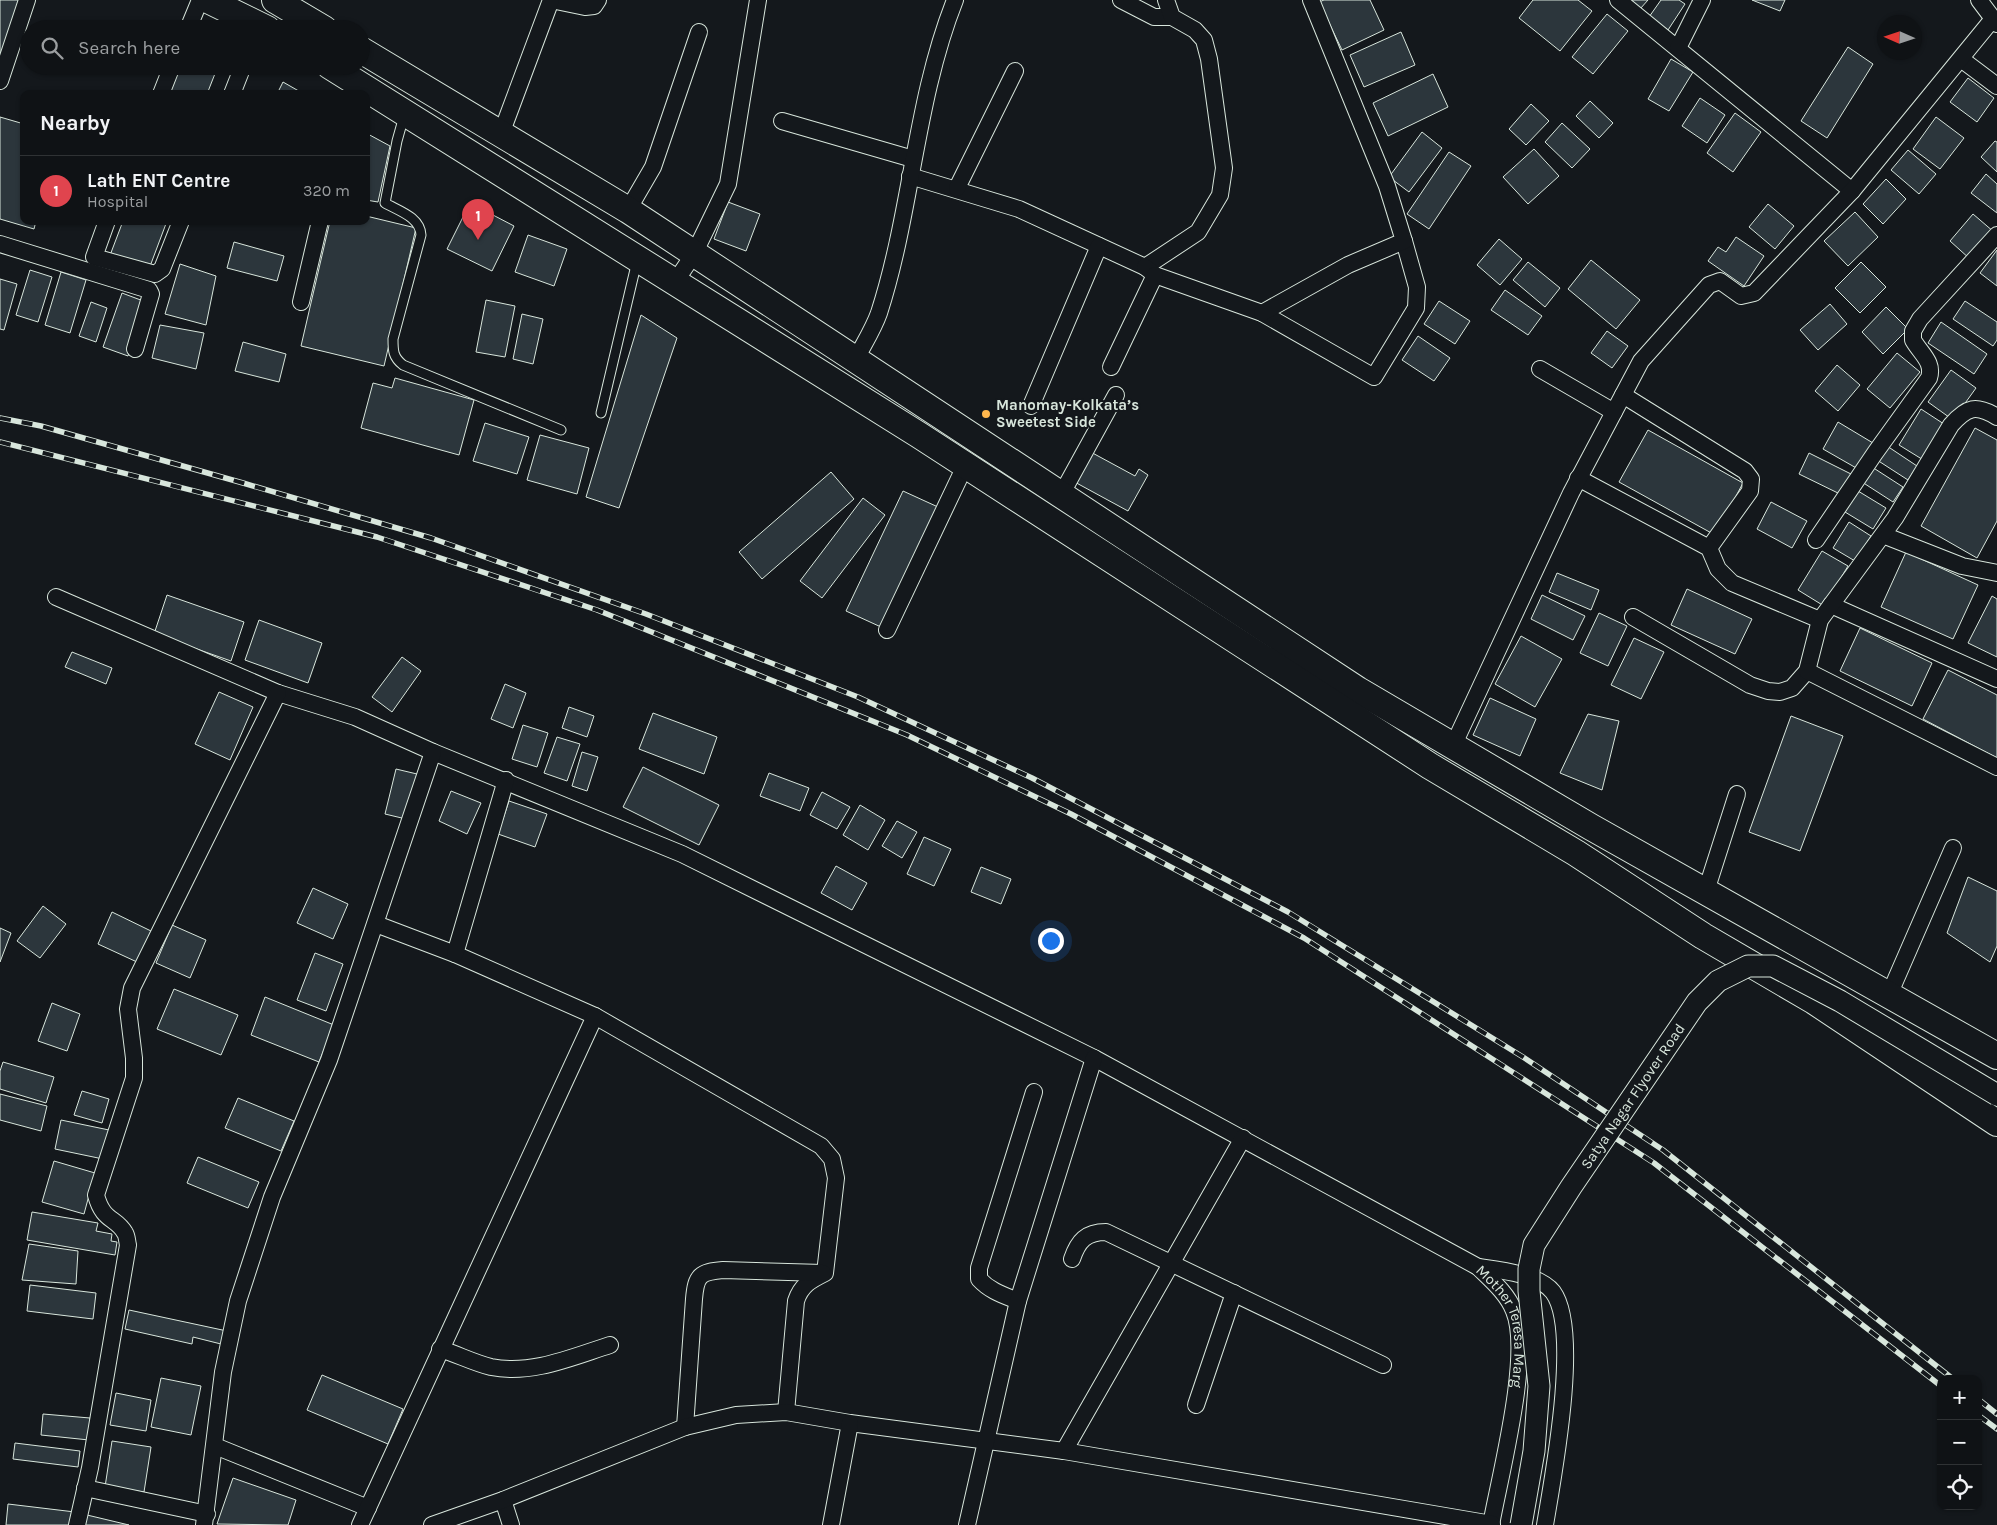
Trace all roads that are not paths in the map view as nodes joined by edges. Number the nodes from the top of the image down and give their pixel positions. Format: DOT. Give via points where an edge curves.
graph roads {
  1 [pos="27,0"];
  2 [pos="200,0"];
  3 [pos="208,0"];
  4 [pos="551,0"];
  5 [pos="598,0"];
  6 [pos="758,0"];
  7 [pos="955,0"];
  8 [pos="1121,0"];
  9 [pos="1166,0"];
  10 [pos="1312,0"];
  11 [pos="1618,0"];
  12 [pos="1702,0"];
  13 [pos="1979,0"];
  14 [pos="286,3"];
  15 [pos="1172,17"];
  16 [pos="20,20"];
  17 [pos="192,20"];
  18 [pos="247,20"];
  19 [pos="311,20"];
  20 [pos="20,21"];
  21 [pos="1995,22"];
  22 [pos="699,32"];
  23 [pos="1678,48"];
  24 [pos="370,55"];
  25 [pos="1961,58"];
  26 [pos="1015,71"];
  27 [pos="168,75"];
  28 [pos="239,75"];
  29 [pos="342,75"];
  30 [pos="0,81"];
  31 [pos="1997,86"];
  32 [pos="163,90"];
  33 [pos="234,90"];
  34 [pos="363,90"];
  35 [pos="370,94"];
  36 [pos="405,112"];
  37 [pos="782,121"];
  38 [pos="501,134"];
  39 [pos="913,159"];
  40 [pos="910,176"];
  41 [pos="957,188"];
  42 [pos="1852,191"];
  43 [pos="628,210"];
  44 [pos="105,225"];
  45 [pos="179,225"];
  46 [pos="319,225"];
  47 [pos="1997,234"];
  48 [pos="1404,241"];
  49 [pos="0,244"];
  50 [pos="1099,246"];
  51 [pos="694,254"];
  52 [pos="638,258"];
  53 [pos="1150,271"];
  54 [pos="675,282"];
  55 [pos="301,302"];
  56 [pos="1262,313"];
  57 [pos="134,349"];
  58 [pos="856,361"];
  59 [pos="1111,367"];
  60 [pos="1540,369"];
  61 [pos="1116,395"];
  62 [pos="1623,395"];
  63 [pos="1031,406"];
  64 [pos="1614,412"];
  65 [pos="601,413"];
  66 [pos="1997,417"];
  67 [pos="561,430"];
  68 [pos="965,466"];
  69 [pos="1578,478"];
  70 [pos="1061,495"];
  71 [pos="1883,535"];
  72 [pos="1816,540"];
  73 [pos="1709,548"];
  74 [pos="1997,572"];
  75 [pos="56,597"];
  76 [pos="1831,605"];
  77 [pos="1633,617"];
  78 [pos="1820,620"];
  79 [pos="888,630"];
  80 [pos="1807,671"];
  81 [pos="1997,679"];
  82 [pos="278,693"];
  83 [pos="1453,746"];
  84 [pos="433,752"];
  85 [pos="1997,768"];
  86 [pos="506,780"];
  87 [pos="1737,794"];
  88 [pos="1591,827"];
  89 [pos="1954,848"];
  90 [pos="1576,853"];
  91 [pos="1706,890"];
  92 [pos="376,924"];
  93 [pos="455,954"];
  94 [pos="1889,995"];
  95 [pos="595,1016"];
  96 [pos="1952,1031"];
  97 [pos="1997,1056"];
  98 [pos="1094,1058"];
  99 [pos="1927,1076"];
  100 [pos="1034,1092"];
  101 [pos="1997,1095"];
  102 [pos="1997,1122"];
  103 [pos="1243,1138"];
  104 [pos="1072,1258"];
  105 [pos="1173,1264"];
  106 [pos="1478,1267"];
  107 [pos="825,1273"];
  108 [pos="1234,1294"];
  109 [pos="1018,1301"];
  110 [pos="610,1345"];
  111 [pos="440,1348"];
  112 [pos="1383,1365"];
  113 [pos="1196,1405"];
  114 [pos="786,1412"];
  115 [pos="850,1423"];
  116 [pos="685,1427"];
  117 [pos="986,1440"];
  118 [pos="215,1446"];
  119 [pos="1064,1451"];
  120 [pos="85,1488"];
  121 [pos="503,1500"];
  122 [pos="368,1508"];
  123 [pos="205,1519"];
  124 [pos="77,1525"];
  125 [pos="360,1525"];
  126 [pos="432,1525"];
  127 [pos="511,1525"];
  128 [pos="831,1525"];
  129 [pos="966,1525"];
  130 [pos="1491,1525"];
  131 [pos="1521,1525"];
  132 [pos="1545,1525"];
  1 -- 16 [label="street"];
  2 -- 17 [label="street"];
  3 -- 18 [label="main road"];
  4 -- 5 [label="street" via="586,7 594,6"];
  4 -- 38 [label="street"];
  6 -- 51 [label="street" via="728,184"];
  7 -- 39 [label="street" via="932,74"];
  8 -- 15 [label="street" via="1154,17"];
  9 -- 15 [label="street"];
  10 -- 48 [label="street" via="1387,186"];
  11 -- 23 [label="street"];
  12 -- 23 [label="street"];
  13 -- 21 [label="street"];
  14 -- 19 [label="main road"];
  15 -- 53 [label="street" via="1195,30 1204,40 1224,168 1220,195 1198,232"];
  20 -- 30 [label="street"];
  21 -- 25 [label="street"];
  22 -- 43 [label="street" via="653,167"];
  23 -- 42 [label="street"];
  24 -- 38 [label="main road"];
  25 -- 31 [label="street"];
  25 -- 42 [label="street"];
  26 -- 41 [label="street"];
  27 -- 32 [label="street"];
  28 -- 33 [label="street"];
  29 -- 34 [label="main road"];
  35 -- 36 [label="main road"];
  36 -- 52 [label="main road"];
  36 -- 67 [label="lane" via="385,203 416,220 421,226 421,235 394,338 393,351 397,360"];
  37 -- 39 [label="street"];
  38 -- 43 [label="main road"];
  39 -- 40 [label="street"];
  40 -- 41 [label="street"];
  40 -- 58 [label="street" via="878,315"];
  41 -- 50 [label="street" via="1019,209"];
  42 -- 62 [label="street" via="1754,293 1741,296 1720,282 1709,285 1641,361"];
  43 -- 51 [label="main road"];
  44 -- 45 [label="street" via="93,254 95,258 155,274 162,269"];
  46 -- 55 [label="street"];
  47 -- 72 [label="street" via="1920,319 1912,340 1930,363 1929,378"];
  48 -- 56 [label="street" via="1348,265"];
  48 -- 56 [label="street" via="1417,287 1416,308 1374,377"];
  49 -- 57 [label="street" via="150,291"];
  50 -- 53 [label="street"];
  50 -- 63 [label="street"];
  51 -- 54 [label="street"];
  51 -- 58 [label="main road"];
  52 -- 54 [label="main road"];
  52 -- 65 [label="lane"];
  53 -- 56 [label="street"];
  53 -- 59 [label="street"];
  54 -- 68 [label="main road"];
  58 -- 70 [label="main road"];
  60 -- 64 [label="street"];
  61 -- 70 [label="street"];
  62 -- 64 [label="street"];
  62 -- 73 [label="street" via="1745,471 1752,479 1750,491"];
  64 -- 69 [label="street"];
  66 -- 71 [label="street" via="1974,408 1961,414"];
  68 -- 79 [label="street"];
  68 -- 90 [label="main road" via="1430,766"];
  69 -- 73 [label="street"];
  69 -- 83 [label="street"];
  70 -- 83 [label="main road" via="1350,684"];
  71 -- 74 [label="street" via="1962,566"];
  71 -- 76 [label="street"];
  73 -- 78 [label="street" via="1718,569 1732,584"];
  75 -- 82 [label="street"];
  76 -- 78 [label="street"];
  76 -- 81 [label="street"];
  77 -- 80 [label="street" via="1750,685 1768,691 1792,688"];
  78 -- 80 [label="street"];
  80 -- 85 [label="street"];
  82 -- 84 [label="street" via="355,717"];
  82 -- 120 [label="street" via="132,988 128,1009 134,1078 96,1195 105,1215 125,1232 128,1245"];
  83 -- 88 [label="main road"];
  84 -- 86 [label="street"];
  84 -- 92 [label="street"];
  86 -- 93 [label="street"];
  86 -- 98 [label="street" via="682,854"];
  87 -- 91 [label="street"];
  88 -- 90 [label="main road"];
  88 -- 91 [label="main road"];
  89 -- 94 [label="street"];
  90 -- 99 [label="main road" via="1703,936 1814,1001"];
  91 -- 94 [label="main road"];
  92 -- 93 [label="street"];
  92 -- 118 [label="street" via="329,1060 272,1197 238,1301 222,1372"];
  93 -- 95 [label="street"];
  94 -- 96 [label="main road"];
  95 -- 107 [label="street" via="821,1146 832,1159 836,1178"];
  95 -- 111 [label="street"];
  96 -- 97 [label="main road"];
  96 -- 99 [label="main road"];
  98 -- 103 [label="street"];
  98 -- 109 [label="street"];
  99 -- 102 [label="main road"];
  100 -- 109 [label="street" via="979,1268 979,1279 985,1286"];
  101 -- 131 [label="street, Satya Nagar Flyover Road, bridge" via="1840,1001 1773,966 1748,966 1718,981 1697,1002 1570,1187 1534,1246 1529,1291 1539,1386 1534,1451"];
  103 -- 105 [label="street"];
  103 -- 106 [label="street"];
  104 -- 105 [label="street" via="1084,1237 1094,1232 1106,1232"];
  105 -- 108 [label="street"];
  105 -- 119 [label="street"];
  106 -- 130 [label="street, Mother Teresa Marg" via="1501,1290 1514,1310 1520,1333 1516,1388"];
  106 -- 132 [label="street, Mother Teresa Marg" via="1538,1281 1552,1291 1561,1309 1564,1350 1562,1406"];
  107 -- 114 [label="street" via="799,1290"];
  107 -- 116 [label="street" via="723,1270 700,1276 695,1285"];
  108 -- 112 [label="street"];
  108 -- 113 [label="street"];
  109 -- 117 [label="street"];
  110 -- 111 [label="street" via="542,1366 517,1370 490,1367"];
  111 -- 122 [label="street"];
  114 -- 115 [label="street"];
  114 -- 116 [label="street" via="736,1414"];
  115 -- 117 [label="street"];
  115 -- 128 [label="street"];
  116 -- 121 [label="street"];
  117 -- 119 [label="street"];
  117 -- 129 [label="street"];
  118 -- 122 [label="street"];
  118 -- 123 [label="street"];
  119 -- 130 [label="street"];
  120 -- 123 [label="street"];
  120 -- 124 [label="street"];
  121 -- 126 [label="street"];
  121 -- 127 [label="street"];
  122 -- 125 [label="street"];
}
